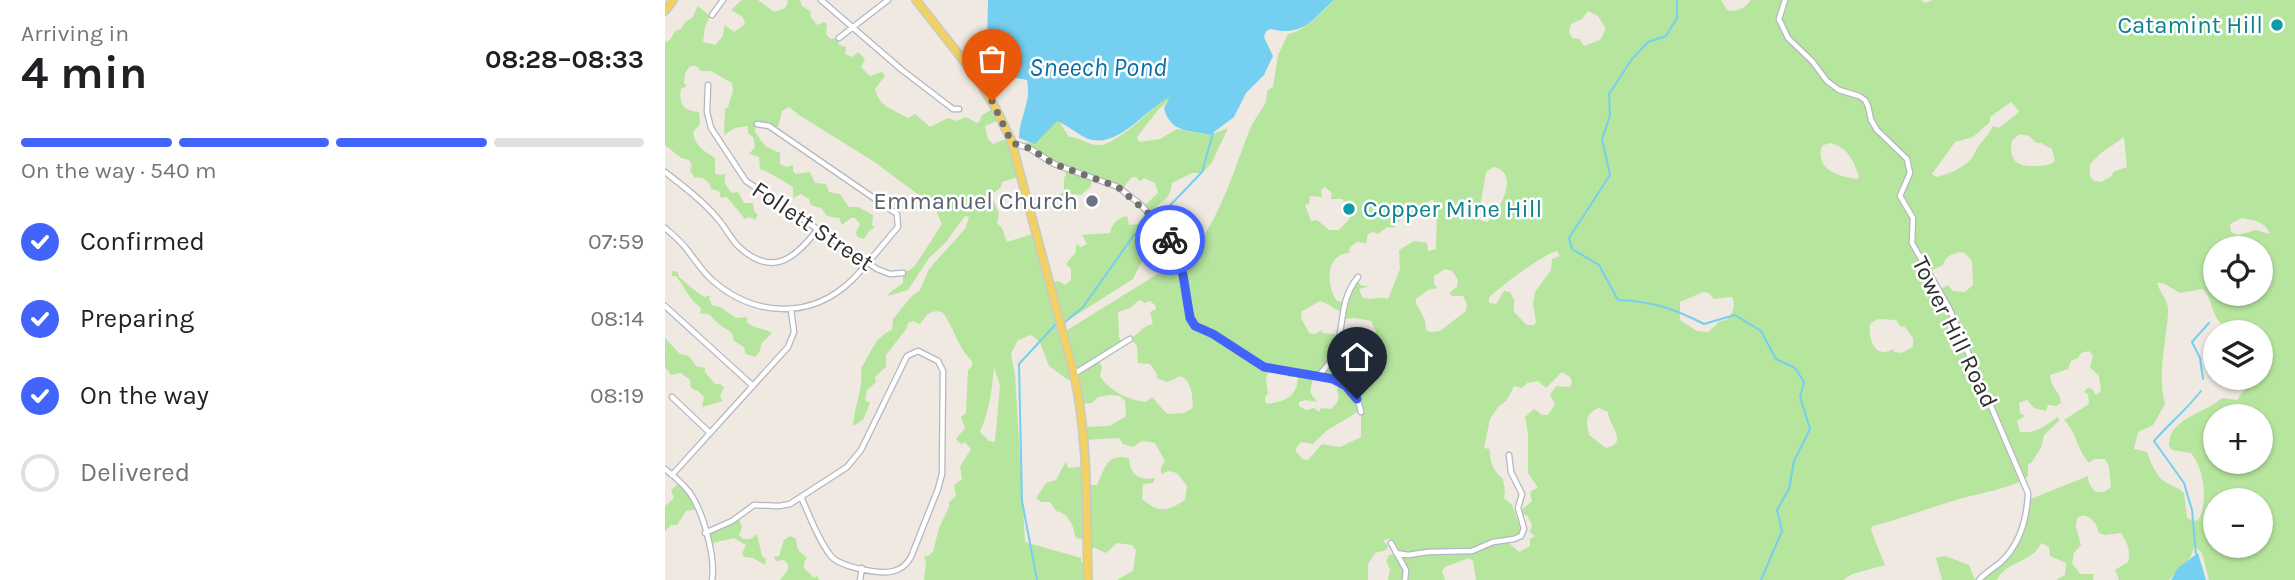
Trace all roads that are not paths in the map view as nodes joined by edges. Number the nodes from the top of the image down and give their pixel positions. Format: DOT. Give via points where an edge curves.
graph roads {
  1 [pos="673,0"];
  2 [pos="723,0"];
  3 [pos="821,0"];
  4 [pos="888,0"];
  5 [pos="916,0"];
  6 [pos="1785,0"];
  7 [pos="665,11"];
  8 [pos="712,15"];
  9 [pos="853,27"];
  10 [pos="839,38"];
  11 [pos="708,85"];
  12 [pos="959,109"];
  13 [pos="758,124"];
  14 [pos="1012,143"];
  15 [pos="665,172"];
  16 [pos="665,228"];
  17 [pos="817,230"];
  18 [pos="867,262"];
  19 [pos="903,274"];
  20 [pos="1358,277"];
  21 [pos="665,306"];
  22 [pos="791,310"];
  23 [pos="1130,339"];
  24 [pos="1075,374"];
  25 [pos="1320,375"];
  26 [pos="753,387"];
  27 [pos="671,397"];
  28 [pos="1361,412"];
  29 [pos="710,433"];
  30 [pos="1509,456"];
  31 [pos="665,469"];
  32 [pos="672,475"];
  33 [pos="801,497"];
  34 [pos="705,533"];
  35 [pos="1391,543"];
  36 [pos="1396,553"];
  37 [pos="862,568"];
  38 [pos="712,580"];
  39 [pos="860,580"];
  40 [pos="1088,580"];
  41 [pos="1405,580"];
  42 [pos="1979,580"];
  1 -- 7 [label="main road"];
  2 -- 8 [label="street"];
  3 -- 9 [label="street"];
  4 -- 9 [label="street"];
  5 -- 14 [label="main road" via="978,79"];
  6 -- 42 [label="street, Tower Hill Road" via="1779,19 1788,38 1831,85 1865,100 1877,130 1907,159 1910,173 1900,196 1913,218 1911,241 1949,308 2028,493 2025,523 2010,551"];
  9 -- 10 [label="street"];
  9 -- 12 [label="street" via="953,109"];
  11 -- 17 [label="street, Follett Street" via="711,128 746,181"];
  13 -- 18 [label="street" via="769,126 897,214 898,227"];
  14 -- 24 [label="main road"];
  14 -- 25 [label="street" via="1118,187 1140,204 1171,242 1195,326 1264,367"];
  15 -- 17 [label="street" via="757,259 791,258"];
  16 -- 22 [label="street" via="704,272 732,295 763,308"];
  17 -- 18 [label="street, Follett Street"];
  18 -- 19 [label="street, Follett Street" via="890,274"];
  18 -- 22 [label="street" via="838,292"];
  20 -- 25 [label="street" via="1345,300 1338,346"];
  21 -- 26 [label="street"];
  22 -- 26 [label="street" via="794,332 790,342"];
  23 -- 24 [label="street"];
  24 -- 40 [label="main road" via="1086,452"];
  25 -- 28 [label="street" via="1352,391"];
  26 -- 29 [label="street"];
  27 -- 29 [label="street"];
  29 -- 32 [label="street"];
  30 -- 36 [label="street" via="1511,472 1523,494 1518,508 1524,529 1521,536 1472,551"];
  31 -- 32 [label="street"];
  32 -- 34 [label="street" via="692,496"];
  33 -- 34 [label="street" via="782,506 754,505"];
  33 -- 37 [label="street" via="832,557"];
  33 -- 37 [label="street" via="857,456 908,355 920,351 939,361 943,399 938,489 907,564 890,572"];
  34 -- 38 [label="street"];
  35 -- 36 [label="street"];
  36 -- 41 [label="street" via="1406,570"];
  37 -- 39 [label="street"];
}
